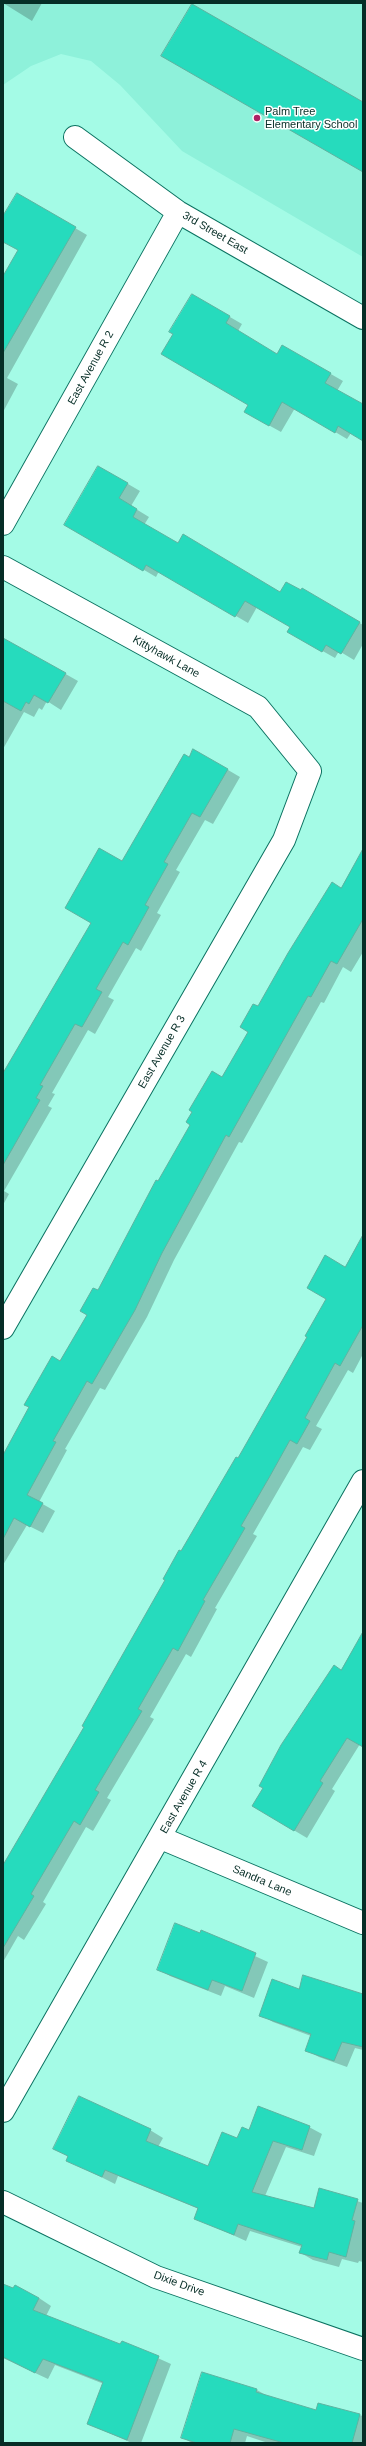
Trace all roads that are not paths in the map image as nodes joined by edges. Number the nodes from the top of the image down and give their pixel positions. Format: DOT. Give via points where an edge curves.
graph roads {
  1 [pos="75,137"];
  2 [pos="178,212"];
  3 [pos="363,318"];
  4 [pos="3,524"];
  5 [pos="3,567"];
  6 [pos="310,771"];
  7 [pos="3,1328"];
  8 [pos="363,1481"];
  9 [pos="161,1838"];
  10 [pos="363,1923"];
  11 [pos="3,2111"];
  12 [pos="3,2202"];
  13 [pos="363,2349"];
  1 -- 2 [label="street, 3rd Street East"];
  2 -- 3 [label="street, 3rd Street East"];
  2 -- 4 [label="street, East Avenue R 2"];
  5 -- 6 [label="street, Kittyhawk Lane" via="258,707"];
  6 -- 7 [label="street, East Avenue R 3" via="284,840"];
  8 -- 9 [label="street, East Avenue R 4"];
  9 -- 10 [label="street, Sandra Lane"];
  9 -- 11 [label="street, East Avenue R 4"];
  12 -- 13 [label="street, Dixie Drive" via="156,2277"];
}
